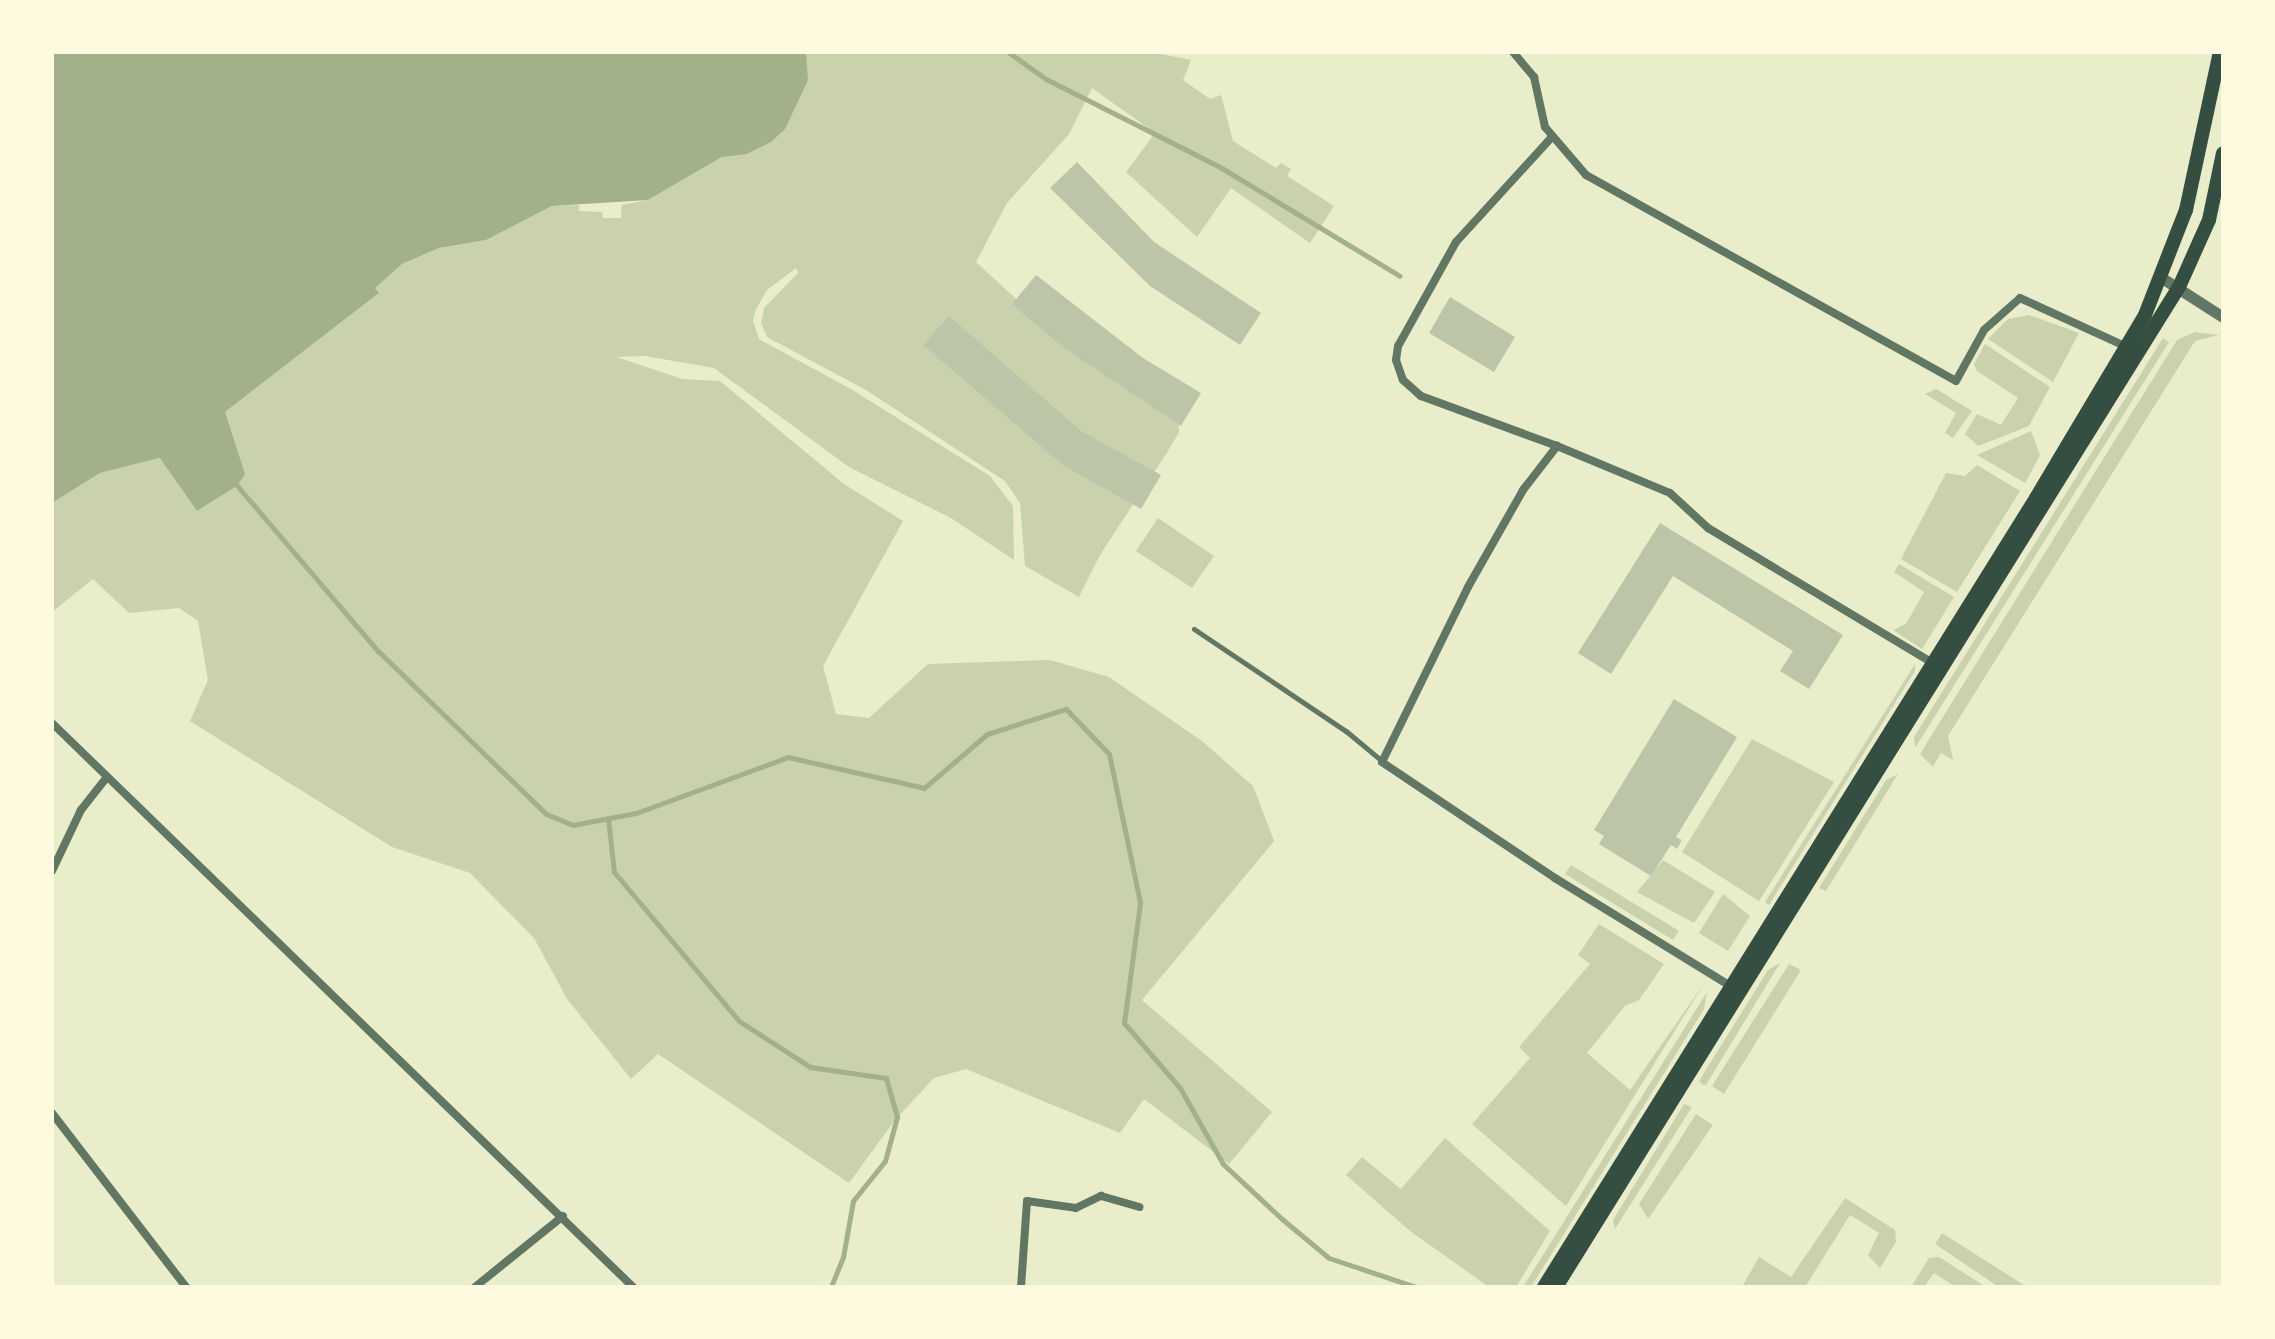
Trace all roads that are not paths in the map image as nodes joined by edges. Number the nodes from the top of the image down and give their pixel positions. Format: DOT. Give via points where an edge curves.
graph roads {
  1 [pos="1513,52"];
  2 [pos="2221,52"];
  3 [pos="2223,79"];
  4 [pos="1551,138"];
  5 [pos="2223,153"];
  6 [pos="2162,278"];
  7 [pos="2179,287"];
  8 [pos="2223,317"];
  9 [pos="2132,350"];
  10 [pos="1557,446"];
  11 [pos="1194,629"];
  12 [pos="1938,666"];
  13 [pos="52,723"];
  14 [pos="1382,762"];
  15 [pos="107,777"];
  16 [pos="52,871"];
  17 [pos="1735,989"];
  18 [pos="52,1113"];
  19 [pos="1139,1207"];
  20 [pos="563,1216"];
  21 [pos="186,1287"];
  22 [pos="475,1287"];
  23 [pos="633,1287"];
  24 [pos="1021,1287"];
  25 [pos="1544,1287"];
  26 [pos="1556,1287"];
  1 -- 4 [label="street" via="1534,77 1539,111"];
  2 -- 3 [label="main road"];
  2 -- 6 [label="main road" via="2197,171"];
  4 -- 9 [label="street" via="1586,175 1956,381 1984,330 2020,298"];
  4 -- 10 [label="street" via="1456,242 1396,360 1409,389"];
  5 -- 7 [label="main road" via="2209,220"];
  6 -- 7 [label="street"];
  6 -- 9 [label="main road"];
  7 -- 8 [label="street"];
  7 -- 9 [label="main road"];
  9 -- 12 [label="main road"];
  10 -- 12 [label="street" via="1670,493 1708,528"];
  10 -- 14 [label="street" via="1523,490 1468,587"];
  11 -- 14 [label="lane" via="1346,731"];
  12 -- 17 [label="main road"];
  13 -- 15 [label="street"];
  14 -- 17 [label="street"];
  15 -- 16 [label="street" via="81,810"];
  15 -- 20 [label="street"];
  17 -- 25 [label="main road"];
  17 -- 26 [label="main road"];
  18 -- 21 [label="street"];
  19 -- 24 [label="street" via="1101,1196 1076,1208 1027,1201"];
  20 -- 22 [label="street"];
  20 -- 23 [label="street"];
}
